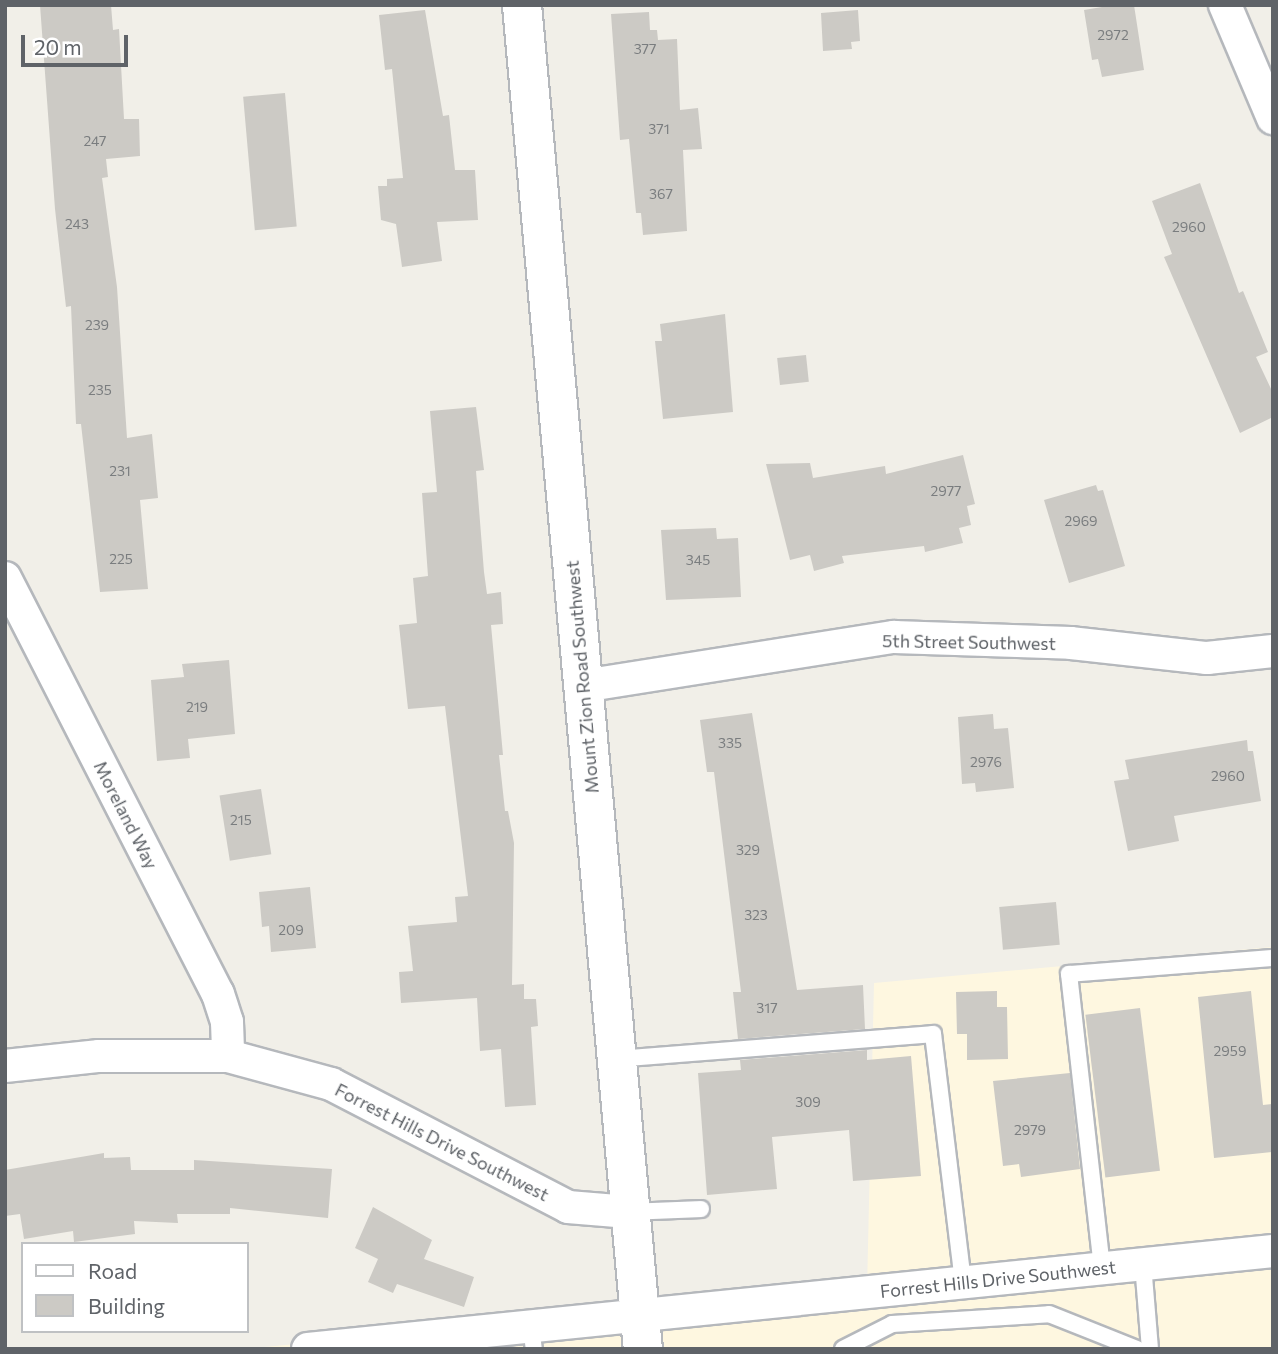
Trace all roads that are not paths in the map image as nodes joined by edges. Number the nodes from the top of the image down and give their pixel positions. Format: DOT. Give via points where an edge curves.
graph roads {
  1 [pos="522,5"];
  2 [pos="1225,5"];
  3 [pos="1273,118"];
  4 [pos="5,578"];
  5 [pos="1273,651"];
  6 [pos="583,686"];
  7 [pos="1273,958"];
  8 [pos="228,1056"];
  9 [pos="616,1059"];
  10 [pos="5,1066"];
  11 [pos="701,1209"];
  12 [pos="629,1212"];
  13 [pos="1273,1251"];
  14 [pos="1143,1264"];
  15 [pos="1102,1268"];
  16 [pos="963,1282"];
  17 [pos="641,1332"];
  18 [pos="532,1337"];
  19 [pos="424,1343"];
  20 [pos="308,1349"];
  21 [pos="844,1349"];
  22 [pos="1137,1349"];
  23 [pos="1150,1349"];
  1 -- 6 [label="street, Mount Zion Road Southwest"];
  2 -- 3 [label="street"];
  4 -- 8 [label="street, Moreland Way" via="218,994 227,1021"];
  5 -- 6 [label="street, 5th Street Southwest" via="1207,657 1071,643 894,637"];
  6 -- 9 [label="street, Mount Zion Road Southwest"];
  7 -- 15 [label="lane" via="1069,974"];
  8 -- 10 [label="street, Forrest Hills Drive Southwest" via="100,1056"];
  8 -- 12 [label="street, Forrest Hills Drive Southwest" via="331,1084 568,1207"];
  9 -- 12 [label="street, Mount Zion Road Southwest"];
  9 -- 16 [label="lane" via="933,1034"];
  11 -- 12 [label="lane"];
  12 -- 17 [label="street, Mount Zion Road Southwest"];
  13 -- 14 [label="street, Forrest Hills Drive Southwest"];
  14 -- 15 [label="street, Forrest Hills Drive Southwest"];
  14 -- 23 [label="lane"];
  15 -- 16 [label="street, Forrest Hills Drive Southwest"];
  16 -- 17 [label="street, Forrest Hills Drive Southwest"];
  17 -- 18 [label="street, Forrest Hills Drive Southwest"];
  18 -- 19 [label="street, Forrest Hills Drive Southwest"];
  19 -- 20 [label="street, Forrest Hills Drive Southwest"];
  21 -- 22 [label="lane" via="892,1324 1049,1314"];
}
